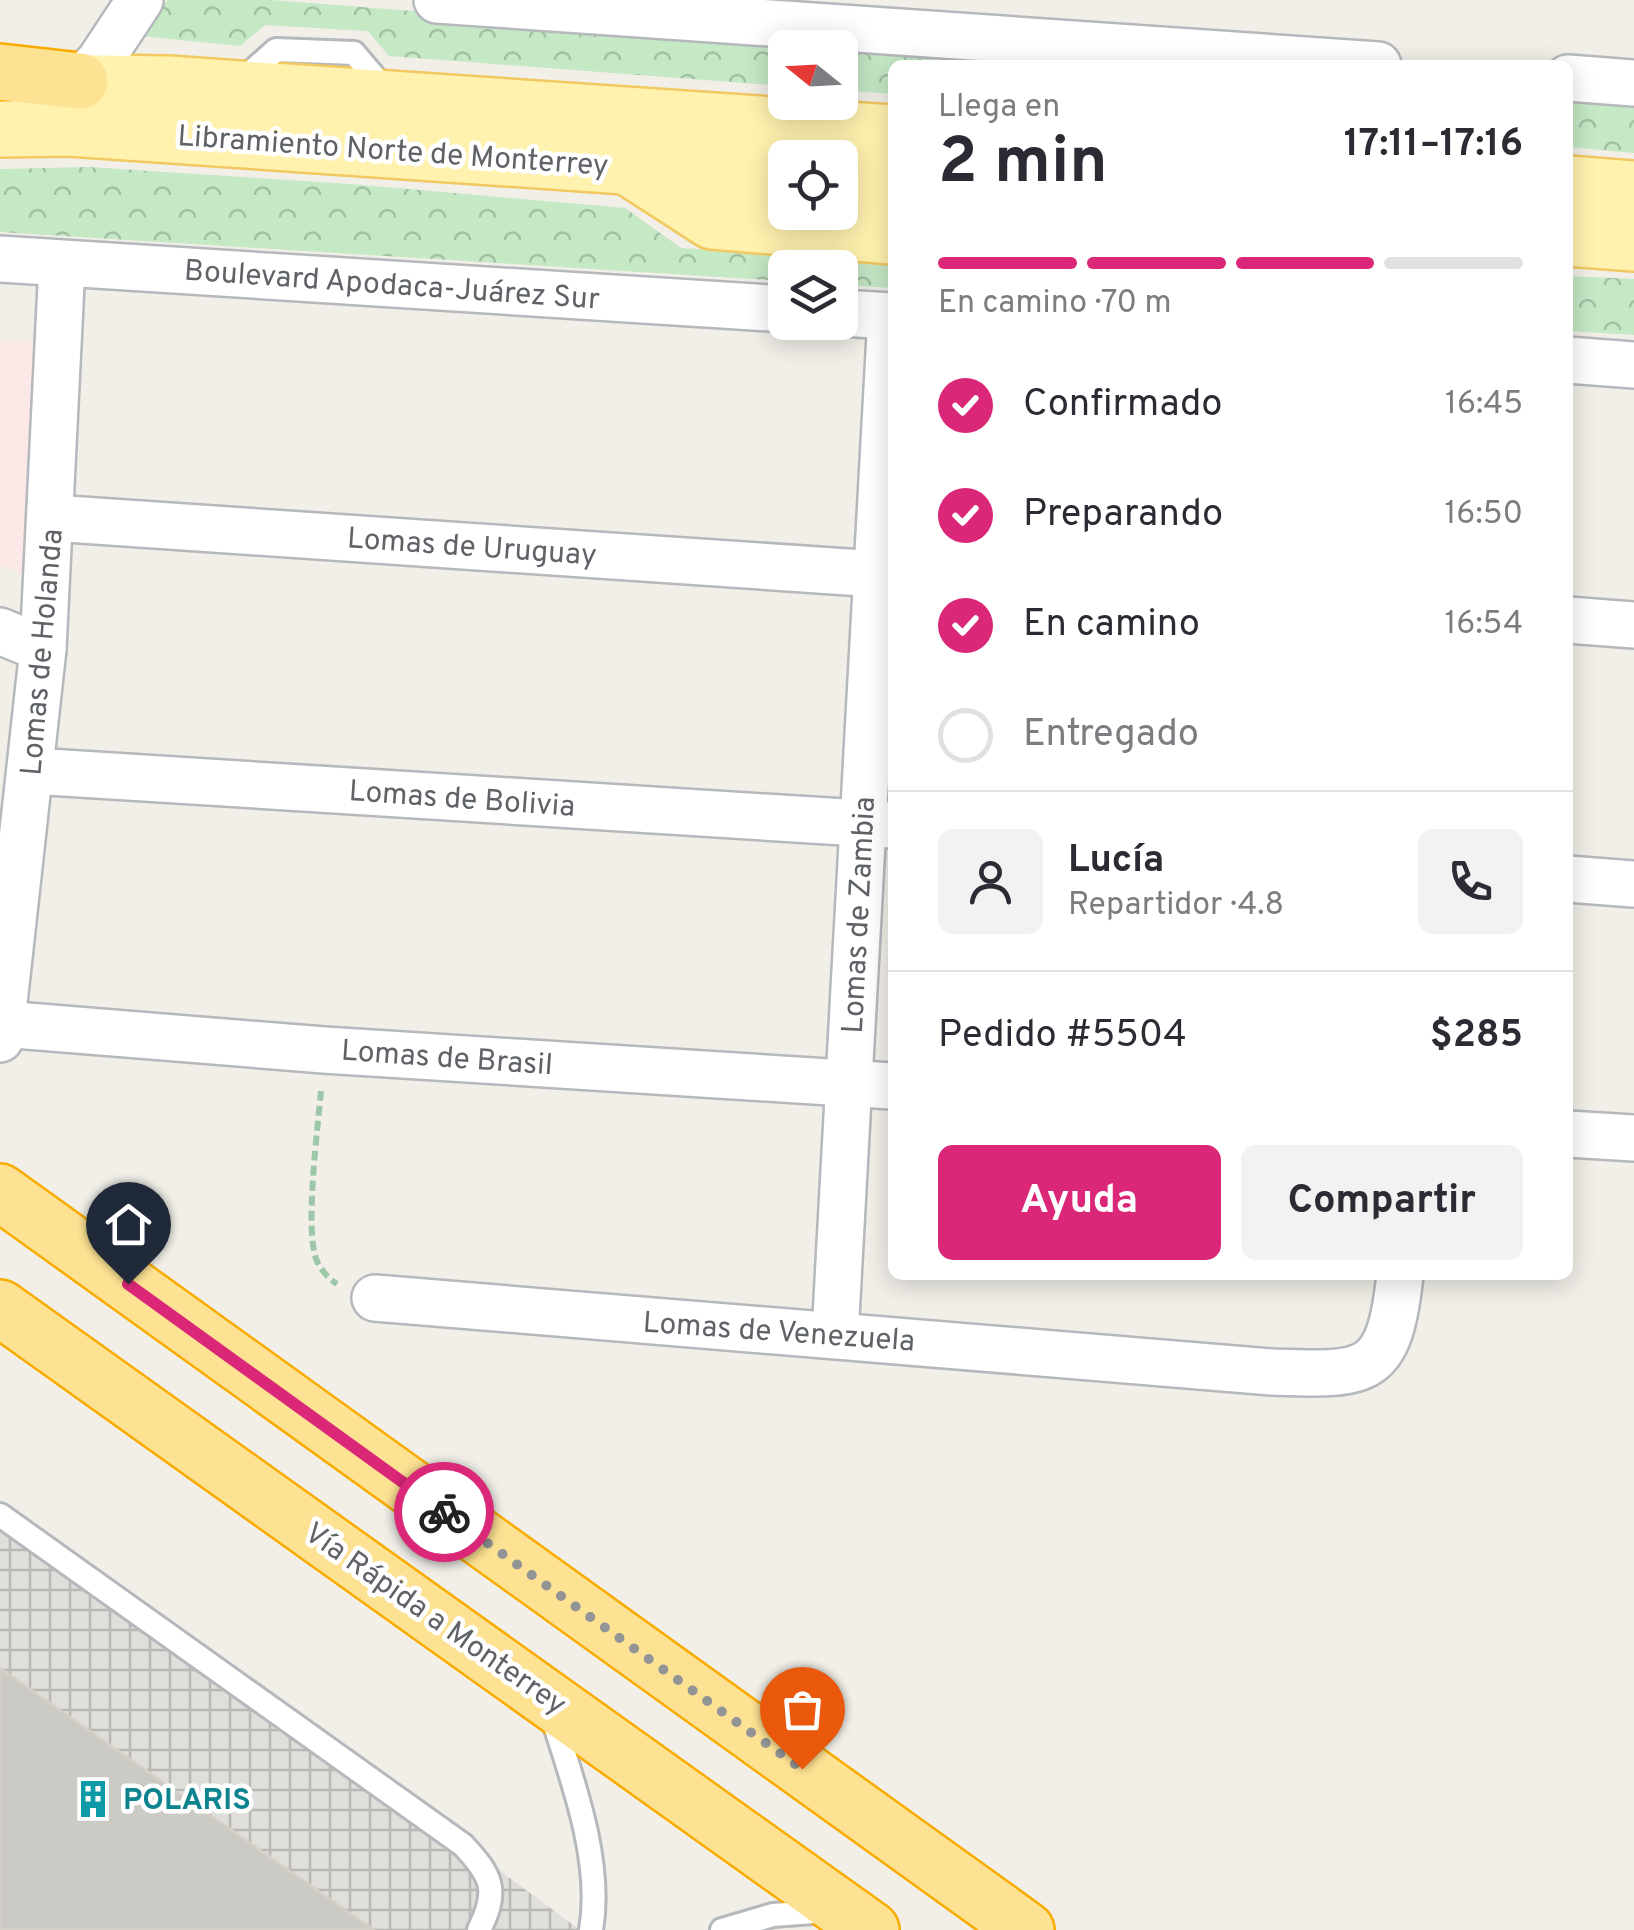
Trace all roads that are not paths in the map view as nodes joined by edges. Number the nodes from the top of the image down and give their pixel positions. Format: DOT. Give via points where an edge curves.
graph roads {
  1 [pos="140,0"];
  2 [pos="437,0"];
  3 [pos="971,34"];
  4 [pos="1312,60"];
  5 [pos="0,72"];
  6 [pos="1573,78"];
  7 [pos="0,83"];
  8 [pos="1634,83"];
  9 [pos="74,104"];
  10 [pos="0,128"];
  11 [pos="888,134"];
  12 [pos="628,166"];
  13 [pos="768,176"];
  14 [pos="858,182"];
  15 [pos="888,184"];
  16 [pos="1573,184"];
  17 [pos="1634,190"];
  18 [pos="888,236"];
  19 [pos="1573,238"];
  20 [pos="1634,243"];
  21 [pos="0,259"];
  22 [pos="62,264"];
  23 [pos="768,308"];
  24 [pos="858,314"];
  25 [pos="888,316"];
  26 [pos="1573,360"];
  27 [pos="1634,364"];
  28 [pos="888,463"];
  29 [pos="52,518"];
  30 [pos="885,574"];
  31 [pos="1573,620"];
  32 [pos="1634,625"];
  33 [pos="0,631"];
  34 [pos="44,649"];
  35 [pos="32,771"];
  36 [pos="878,824"];
  37 [pos="1573,878"];
  38 [pos="1634,884"];
  39 [pos="8,910"];
  40 [pos="1,1032"];
  41 [pos="871,1084"];
  42 [pos="1573,1134"];
  43 [pos="1634,1138"];
  44 [pos="0,1192"];
  45 [pos="1399,1280"];
  46 [pos="375,1298"];
  47 [pos="0,1308"];
  48 [pos="835,1335"];
  49 [pos="0,1514"];
  50 [pos="546,1696"];
  51 [pos="857,1920"];
  52 [pos="479,1930"];
  53 [pos="592,1930"];
  54 [pos="722,1930"];
  55 [pos="1026,1930"];
  1 -- 9 [label="street"];
  2 -- 3 [label="street"];
  3 -- 4 [label="street"];
  5 -- 9 [label="highway"];
  6 -- 8 [label="street"];
  7 -- 9 [label="main road"];
  9 -- 10 [label="main road, Libramiento Norte de Monterrey"];
  9 -- 11 [label="main road" via="232,88"];
  9 -- 12 [label="main road, Libramiento Norte de Monterrey"];
  12 -- 13 [label="main road, Libramiento Norte de Monterrey"];
  12 -- 18 [label="main road" via="712,221"];
  14 -- 15 [label="main road"];
  16 -- 17 [label="main road"];
  19 -- 20 [label="main road"];
  21 -- 22 [label="street, Boulevard Apodaca-Juárez Sur"];
  22 -- 23 [label="street, Boulevard Apodaca-Juárez Sur"];
  22 -- 29 [label="street, Lomas de Holanda"];
  24 -- 25 [label="street"];
  26 -- 27 [label="street"];
  28 -- 30 [label="street, Lomas de Zambia"];
  29 -- 30 [label="street, Lomas de Uruguay"];
  29 -- 34 [label="street, Lomas de Holanda"];
  30 -- 36 [label="street, Lomas de Zambia"];
  31 -- 32 [label="street"];
  33 -- 34 [label="street"];
  34 -- 35 [label="street, Lomas de Holanda"];
  35 -- 36 [label="street, Lomas de Bolivia"];
  35 -- 39 [label="street, Lomas de Holanda"];
  36 -- 41 [label="street, Lomas de Zambia"];
  37 -- 38 [label="street"];
  39 -- 40 [label="street, Lomas de Holanda"];
  40 -- 41 [label="street, Lomas de Brasil"];
  41 -- 48 [label="street, Lomas de Zambia"];
  42 -- 43 [label="street"];
  44 -- 55 [label="highway"];
  45 -- 48 [label="street, Lomas de Venezuela" via="1391,1334 1380,1353 1365,1367 1336,1374"];
  46 -- 48 [label="street, Lomas de Venezuela"];
  47 -- 50 [label="highway, Vía Rápida a Monterrey"];
  49 -- 52 [label="lane" via="463,1845 488,1872 491,1907"];
  50 -- 51 [label="highway, Vía Rápida a Monterrey"];
  50 -- 53 [label="lane" via="592,1863"];
  51 -- 54 [label="lane" via="772,1916"];
}
